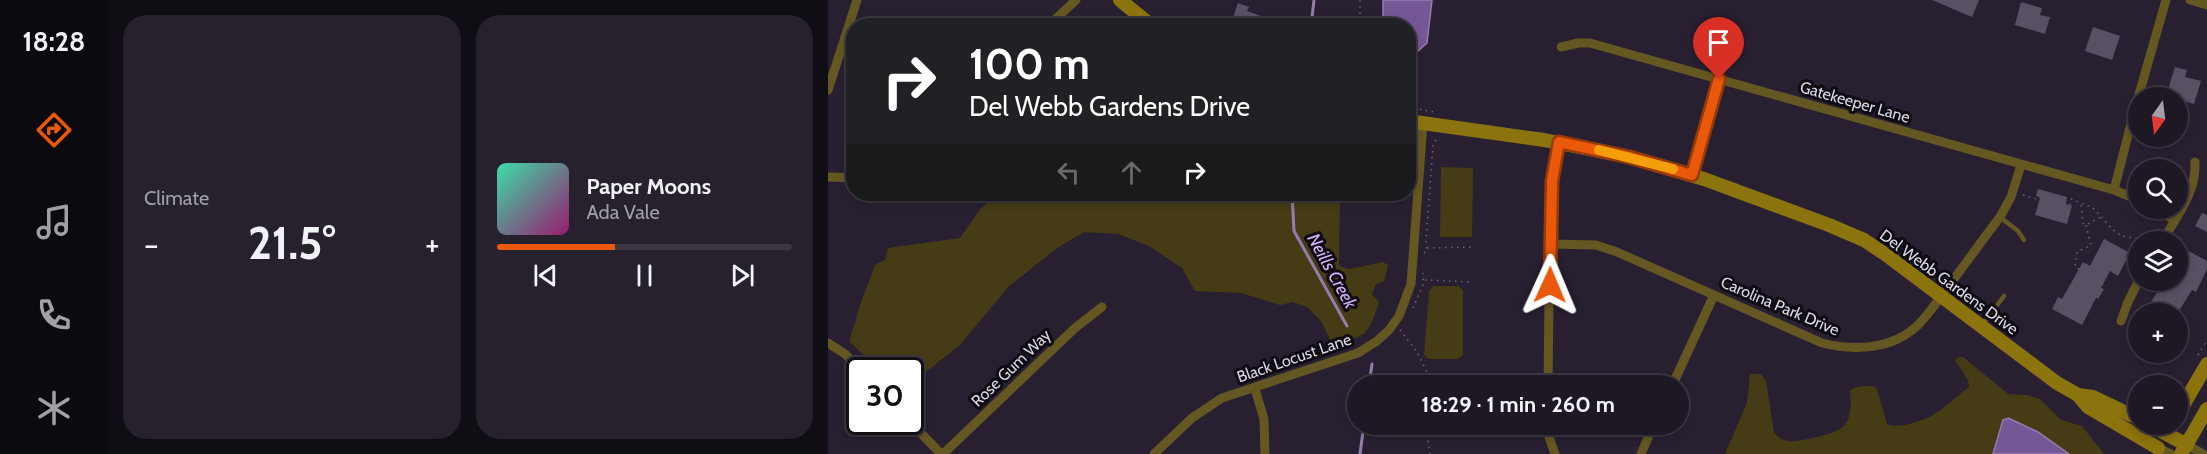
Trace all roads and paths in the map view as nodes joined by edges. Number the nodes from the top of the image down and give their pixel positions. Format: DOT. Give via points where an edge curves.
graph roads {
  1 [pos="857,0"];
  2 [pos="1077,0"];
  3 [pos="1120,0"];
  4 [pos="1360,0"];
  5 [pos="2166,0"];
  6 [pos="2190,0"];
  7 [pos="2207,5"];
  8 [pos="851,18"];
  9 [pos="1057,18"];
  10 [pos="1142,18"];
  11 [pos="1360,18"];
  12 [pos="846,34"];
  13 [pos="1562,47"];
  14 [pos="1719,79"];
  15 [pos="2141,87"];
  16 [pos="828,90"];
  17 [pos="1416,122"];
  18 [pos="1423,123"];
  19 [pos="1437,133"];
  20 [pos="2128,135"];
  21 [pos="1559,142"];
  22 [pos="2195,162"];
  23 [pos="2021,165"];
  24 [pos="1692,175"];
  25 [pos="828,177"];
  26 [pos="846,178"];
  27 [pos="2114,190"];
  28 [pos="2023,195"];
  29 [pos="2128,196"];
  30 [pos="2040,200"];
  31 [pos="2081,203"];
  32 [pos="2070,205"];
  33 [pos="2102,216"];
  34 [pos="2000,217"];
  35 [pos="2174,220"];
  36 [pos="2086,225"];
  37 [pos="2168,231"];
  38 [pos="2128,237"];
  39 [pos="2024,240"];
  40 [pos="1550,244"];
  41 [pos="1427,248"];
  42 [pos="1471,248"];
  43 [pos="1424,253"];
  44 [pos="2079,269"];
  45 [pos="1422,272"];
  46 [pos="1424,280"];
  47 [pos="1471,282"];
  48 [pos="2134,291"];
  49 [pos="1714,295"];
  50 [pos="1941,295"];
  51 [pos="2004,296"];
  52 [pos="1102,307"];
  53 [pos="1411,312"];
  54 [pos="2121,321"];
  55 [pos="1404,324"];
  56 [pos="1982,327"];
  57 [pos="828,343"];
  58 [pos="848,357"];
  59 [pos="2207,364"];
  60 [pos="1428,375"];
  61 [pos="1548,375"];
  62 [pos="1677,375"];
  63 [pos="1255,388"];
  64 [pos="2078,395"];
  65 [pos="2188,397"];
  66 [pos="2207,409"];
  67 [pos="2128,414"];
  68 [pos="923,435"];
  69 [pos="1430,435"];
  70 [pos="1549,435"];
  71 [pos="1649,435"];
  72 [pos="2167,435"];
  73 [pos="2173,435"];
  74 [pos="2184,449"];
  75 [pos="2162,452"];
  76 [pos="942,454"];
  77 [pos="1154,454"];
  78 [pos="1264,454"];
  79 [pos="1430,454"];
  80 [pos="1555,454"];
  81 [pos="1641,454"];
  82 [pos="2203,454"];
  1 -- 8 [label="street"];
  2 -- 9 [label="street"];
  3 -- 10 [label="street"];
  4 -- 11 [label="path"];
  5 -- 15 [label="street"];
  6 -- 7 [label="street"];
  12 -- 16 [label="street"];
  13 -- 14 [label="street, Gatekeeper Lane" via="1590,43"];
  14 -- 23 [label="street, Gatekeeper Lane"];
  14 -- 24 [label="street"];
  17 -- 18 [label="street, Del Webb Gardens Drive"];
  18 -- 21 [label="street, Del Webb Gardens Drive"];
  18 -- 63 [label="street, Black Locust Lane" via="1411,284 1399,316 1377,341 1358,353"];
  19 -- 41 [label="path"];
  20 -- 27 [label="street"];
  21 -- 24 [label="street, Del Webb Gardens Drive"];
  21 -- 40 [label="street" via="1552,181"];
  22 -- 35 [label="street" via="2194,184"];
  23 -- 27 [label="street, Gatekeeper Lane"];
  23 -- 34 [label="street, Carolina Park Drive"];
  24 -- 50 [label="street, Del Webb Gardens Drive" via="1852,235 1886,254"];
  25 -- 26 [label="street"];
  27 -- 29 [label="street, Gatekeeper Lane"];
  28 -- 30 [label="path"];
  31 -- 32 [label="path" via="2071,200"];
  31 -- 33 [label="path"];
  31 -- 36 [label="path" via="2081,220"];
  33 -- 36 [label="path"];
  33 -- 38 [label="path" via="2113,230"];
  34 -- 39 [label="lane"];
  34 -- 50 [label="street, Carolina Park Drive"];
  35 -- 37 [label="street"];
  36 -- 44 [label="path" via="2091,245 2077,252 2075,267"];
  40 -- 49 [label="street, Carolina Park Drive" via="1596,245"];
  40 -- 61 [label="street"];
  41 -- 42 [label="path"];
  41 -- 43 [label="path"];
  45 -- 46 [label="path"];
  46 -- 47 [label="path"];
  46 -- 53 [label="path"];
  48 -- 54 [label="street"];
  49 -- 50 [label="street, Carolina Park Drive" via="1822,343 1858,349 1875,347 1918,325"];
  49 -- 62 [label="street"];
  50 -- 56 [label="street, Del Webb Gardens Drive"];
  51 -- 56 [label="lane"];
  52 -- 76 [label="street, Rose Gum Way" via="1074,328"];
  55 -- 60 [label="path" via="1400,330"];
  56 -- 64 [label="street, Del Webb Gardens Drive"];
  57 -- 58 [label="street"];
  59 -- 65 [label="street"];
  63 -- 77 [label="street, Black Locust Lane" via="1206,407"];
  63 -- 78 [label="street" via="1264,419"];
  64 -- 67 [label="street, Del Webb Gardens Drive" via="2093,397"];
  64 -- 75 [label="street, Del Webb Gardens Drive" via="2088,407"];
  66 -- 74 [label="street"];
  68 -- 76 [label="street"];
  69 -- 79 [label="path"];
  70 -- 80 [label="street"];
  71 -- 81 [label="street"];
  72 -- 75 [label="street"];
  73 -- 74 [label="street"];
  74 -- 82 [label="street"];
}
